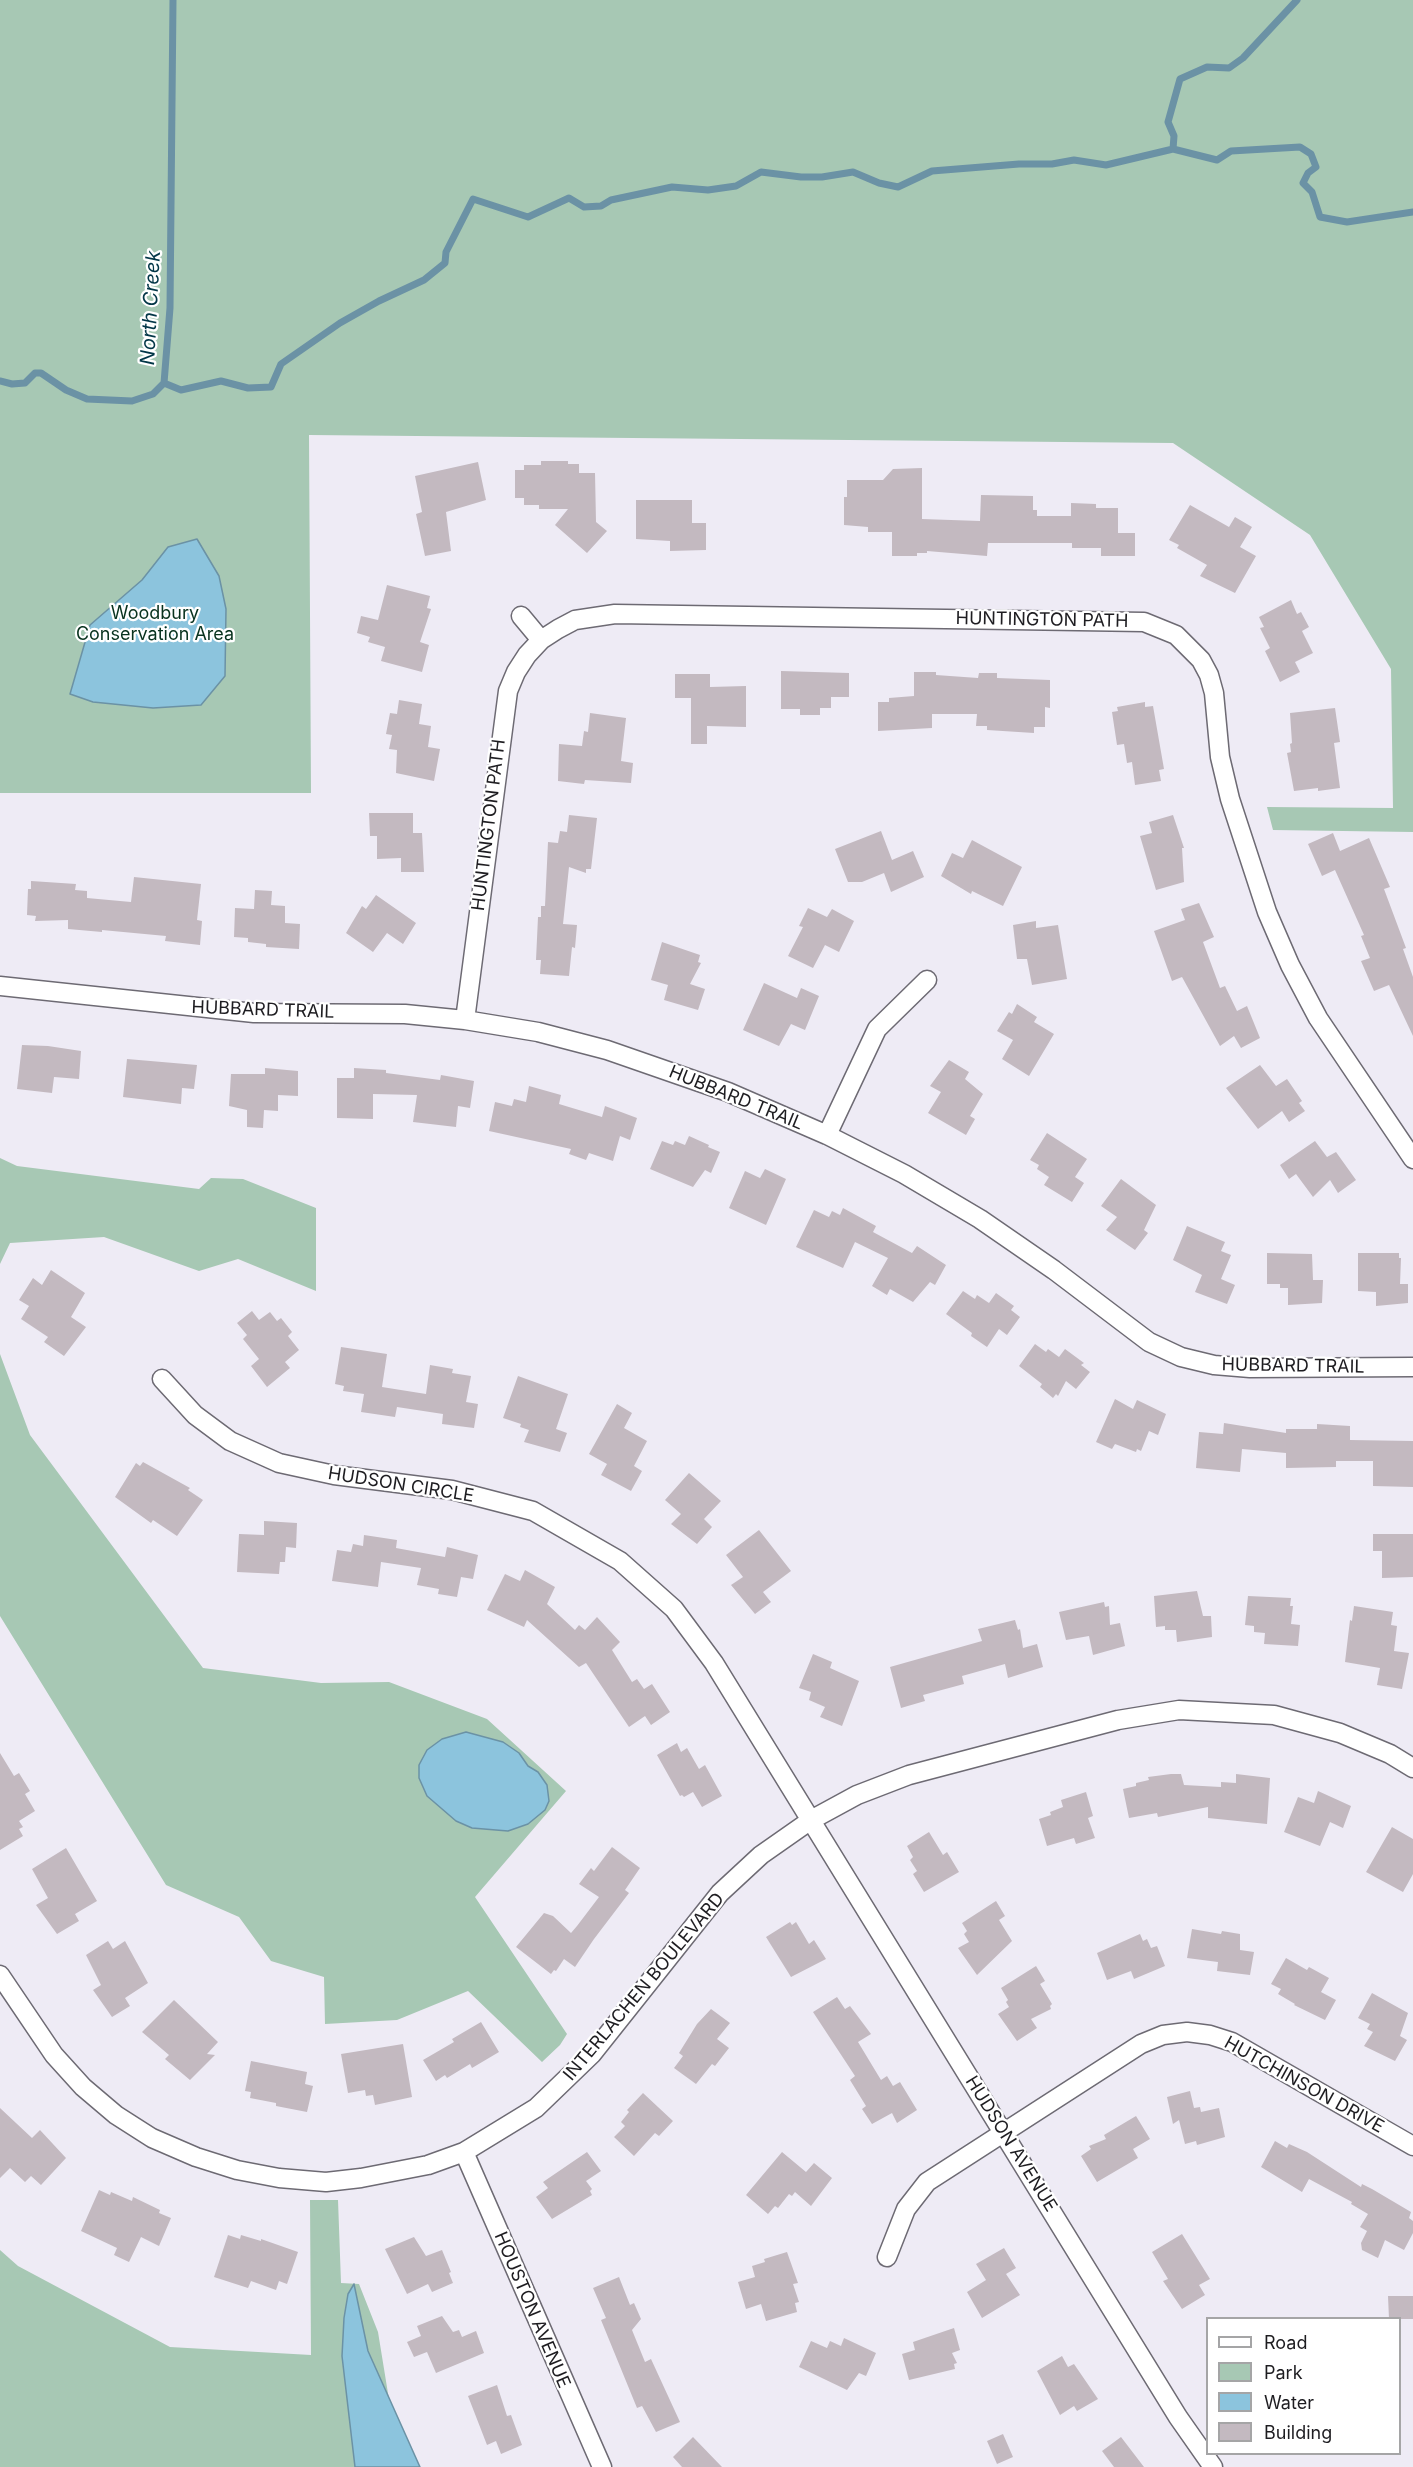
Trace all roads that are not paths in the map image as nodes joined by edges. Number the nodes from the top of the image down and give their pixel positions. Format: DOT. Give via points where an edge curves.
graph roads {
  1 [pos="521,616"];
  2 [pos="542,640"];
  3 [pos="927,980"];
  4 [pos="0,986"];
  5 [pos="465,1020"];
  6 [pos="827,1135"];
  7 [pos="1413,1159"];
  8 [pos="1413,1367"];
  9 [pos="162,1379"];
  10 [pos="1413,1768"];
  11 [pos="811,1820"];
  12 [pos="0,1975"];
  13 [pos="1004,2132"];
  14 [pos="1413,2146"];
  15 [pos="464,2152"];
  16 [pos="887,2257"];
  17 [pos="602,2467"];
  18 [pos="1213,2467"];
  1 -- 2 [label="street"];
  2 -- 5 [label="street, HUNTINGTON PATH" via="516,672 504,711"];
  2 -- 7 [label="street, HUNTINGTON PATH" via="575,620 615,614 1126,620 1152,624 1176,635 1209,675 1230,799 1267,912 1290,965 1318,1018"];
  3 -- 6 [label="street" via="877,1029"];
  4 -- 5 [label="street, HUBBARD TRAIL" via="254,1013 405,1014"];
  5 -- 6 [label="street, HUBBARD TRAIL" via="538,1032 607,1050 718,1088"];
  6 -- 8 [label="street, HUBBARD TRAIL" via="980,1219 1149,1342 1181,1357 1250,1368"];
  9 -- 11 [label="street, HUDSON CIRCLE" via="195,1414 230,1441 279,1463 334,1475 453,1490 533,1511 620,1561 674,1609 714,1663"];
  10 -- 11 [label="street, INTERLACHEN BOULEVARD" via="1340,1733 1274,1715 1179,1710 1118,1720 909,1775 857,1795"];
  11 -- 13 [label="street, HUDSON AVENUE"];
  11 -- 15 [label="street, INTERLACHEN BOULEVARD" via="761,1855 720,1893 592,2054 559,2088 513,2125"];
  12 -- 15 [label="street, INTERLACHEN BOULEVARD" via="54,2055 83,2087 152,2138 196,2157 237,2170 326,2182 395,2173"];
  13 -- 14 [label="street, HUTCHINSON DRIVE" via="1141,2044 1163,2035 1187,2032 1232,2042"];
  13 -- 16 [label="street, HUTCHINSON DRIVE" via="927,2182 906,2209"];
  13 -- 18 [label="street, HUDSON AVENUE" via="1178,2417"];
  15 -- 17 [label="street, HOUSTON AVENUE"];
}
